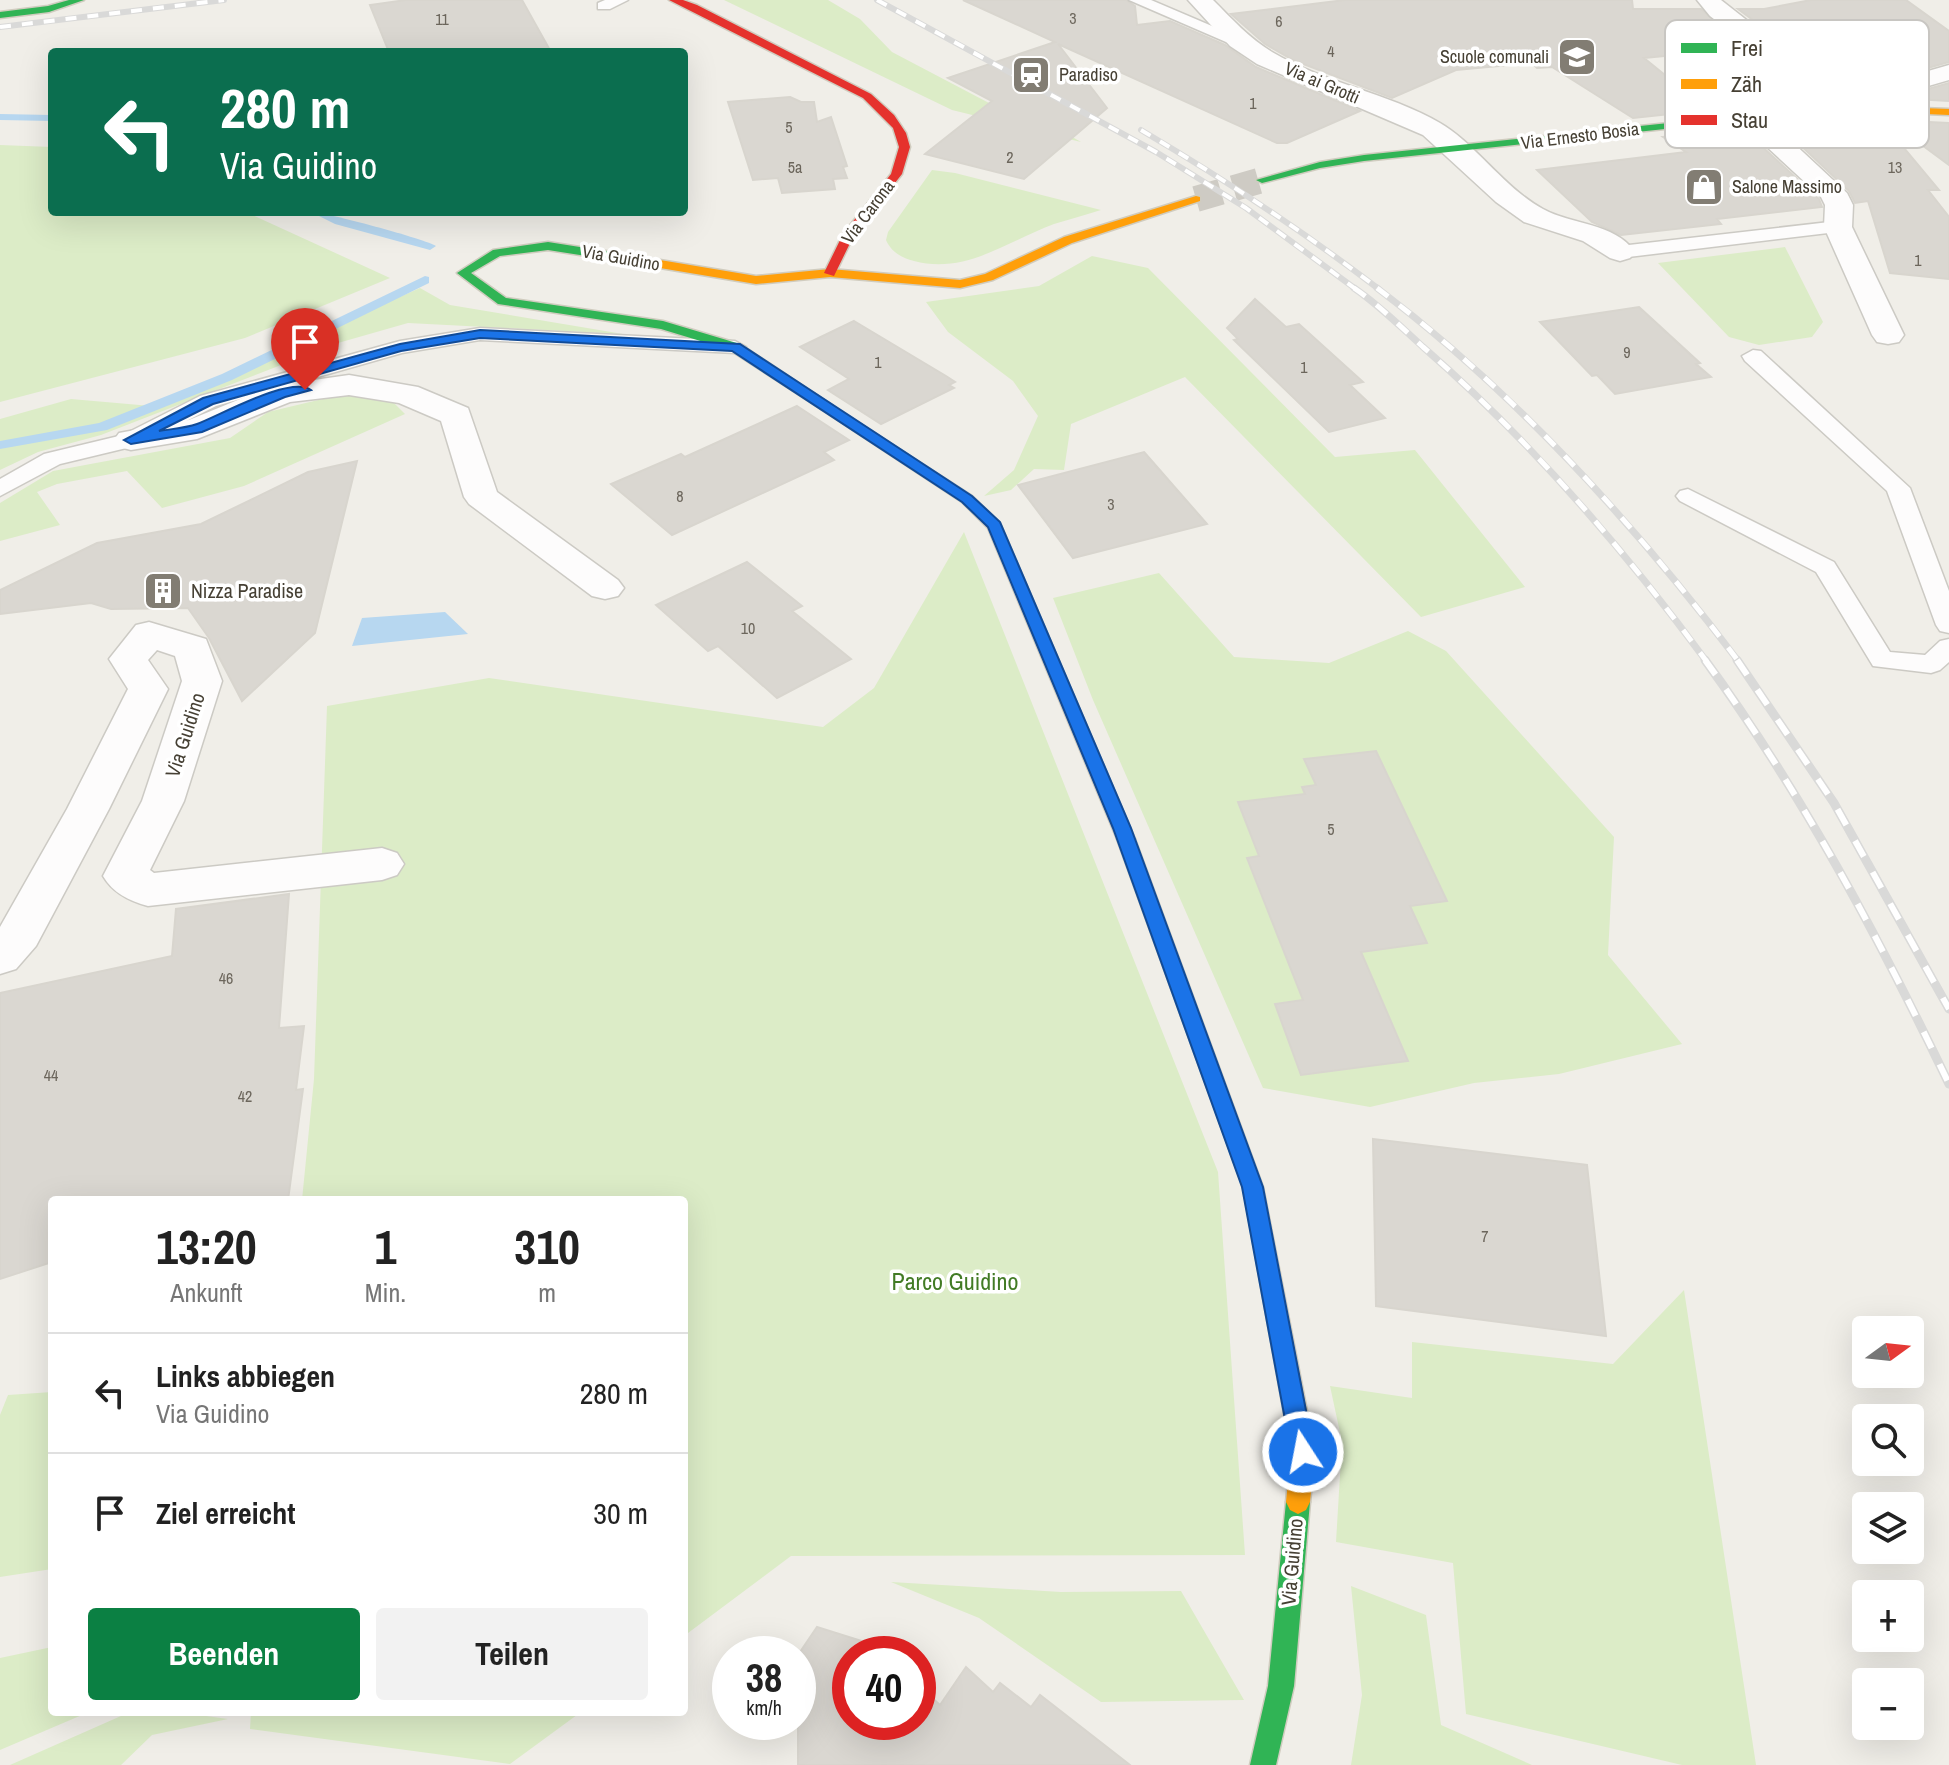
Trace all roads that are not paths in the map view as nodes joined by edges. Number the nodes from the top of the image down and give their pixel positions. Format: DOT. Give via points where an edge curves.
graph roads {
  1 [pos="79,0"];
  2 [pos="620,0"];
  3 [pos="674,0"];
  4 [pos="1137,0"];
  5 [pos="1200,0"];
  6 [pos="1709,0"];
  7 [pos="604,6"];
  8 [pos="0,15"];
  9 [pos="1731,20"];
  10 [pos="1239,41"];
  11 [pos="1949,72"];
  12 [pos="1929,78"];
  13 [pos="1929,111"];
  14 [pos="1949,112"];
  15 [pos="1665,126"];
  16 [pos="1784,148"];
  17 [pos="1456,149"];
  18 [pos="1262,180"];
  19 [pos="1196,199"];
  20 [pos="1838,227"];
  21 [pos="1620,252"];
  22 [pos="830,273"];
  23 [pos="1888,335"];
  24 [pos="735,347"];
  25 [pos="1753,356"];
  26 [pos="131,440"];
  27 [pos="0,489"];
  28 [pos="1688,496"];
  29 [pos="605,588"];
  30 [pos="1949,625"];
  31 [pos="1949,647"];
  32 [pos="382,864"];
  33 [pos="0,957"];
  34 [pos="1263,1765"];
  1 -- 8 [label="street"];
  2 -- 7 [label="lane"];
  3 -- 22 [label="street, Via Carona" via="867,96 902,133 902,167 852,229"];
  4 -- 10 [label="lane"];
  5 -- 10 [label="street, Via ai Grotti"];
  6 -- 9 [label="street"];
  10 -- 17 [label="street, Via ai Grotti" via="1266,59 1432,129"];
  11 -- 12 [label="street"];
  13 -- 14 [label="street, Via Ernesto Bosia"];
  15 -- 17 [label="street, Via Ernesto Bosia"];
  16 -- 20 [label="street" via="1833,193 1839,205"];
  17 -- 18 [label="street, Via Ernesto Bosia" via="1349,160"];
  17 -- 21 [label="street, Via ai Grotti" via="1534,216 1593,235"];
  19 -- 22 [label="street, Via Carona" via="1068,240 975,282 942,284"];
  20 -- 21 [label="lane"];
  20 -- 23 [label="street"];
  22 -- 24 [label="street, Via Guidino" via="756,280 548,246 497,253 463,273 502,301 663,325"];
  24 -- 26 [label="lane" via="480,334 400,347 208,401"];
  24 -- 34 [label="street, Via Guidino" via="967,499 995,526 1128,843 1253,1187 1303,1452 1281,1686"];
  25 -- 30 [label="lane" via="1898,488"];
  26 -- 27 [label="lane" via="52,459"];
  26 -- 29 [label="street" via="197,429 283,393 349,385 407,394 456,415 481,497"];
  28 -- 31 [label="lane" via="1825,567 1882,660 1931,664"];
  32 -- 33 [label="street, Via Guidino" via="148,890 125,876 163,801 202,681 192,648 149,634 128,659 148,689 20,934"];
}
